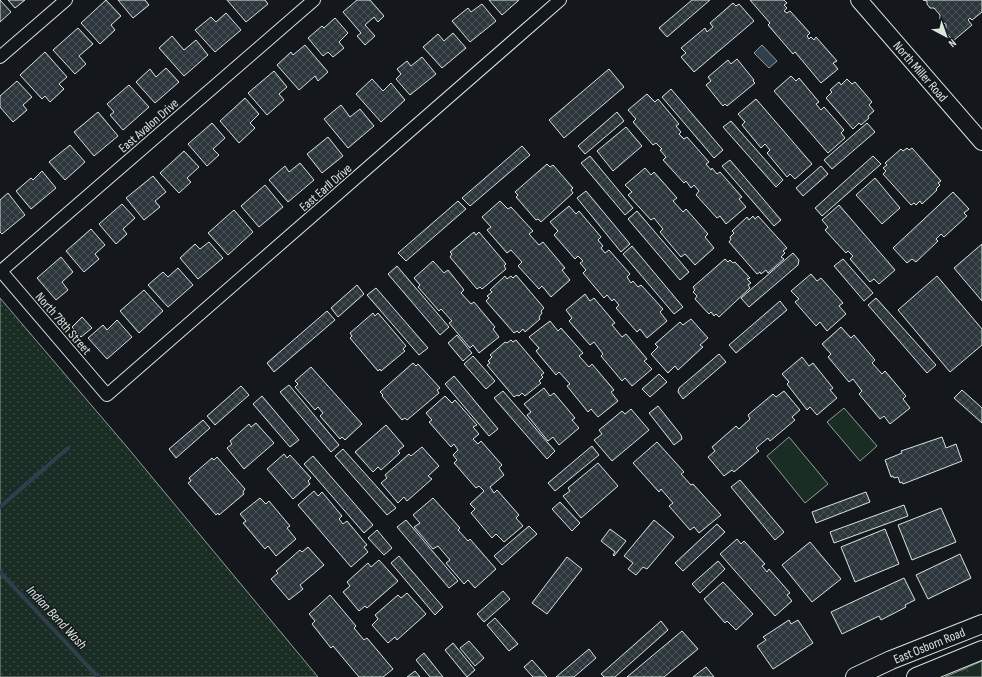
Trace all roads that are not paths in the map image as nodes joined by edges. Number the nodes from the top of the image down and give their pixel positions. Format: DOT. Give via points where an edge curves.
graph roads {
  1 [pos="66,0"];
  2 [pos="314,0"];
  3 [pos="560,0"];
  4 [pos="859,0"];
  5 [pos="0,57"];
  6 [pos="982,142"];
  7 [pos="0,271"];
  8 [pos="107,395"];
  9 [pos="982,624"];
  10 [pos="982,650"];
  11 [pos="855,677"];
  12 [pos="916,677"];
  1 -- 5 [label="street"];
  2 -- 7 [label="street, East Avalon Drive"];
  3 -- 8 [label="street, East Earll Drive"];
  4 -- 6 [label="street, North Miller Road"];
  7 -- 8 [label="street, North 78th Street"];
  9 -- 11 [label="main road, East Osborn Road"];
  10 -- 12 [label="main road, East Osborn Road"];
}
